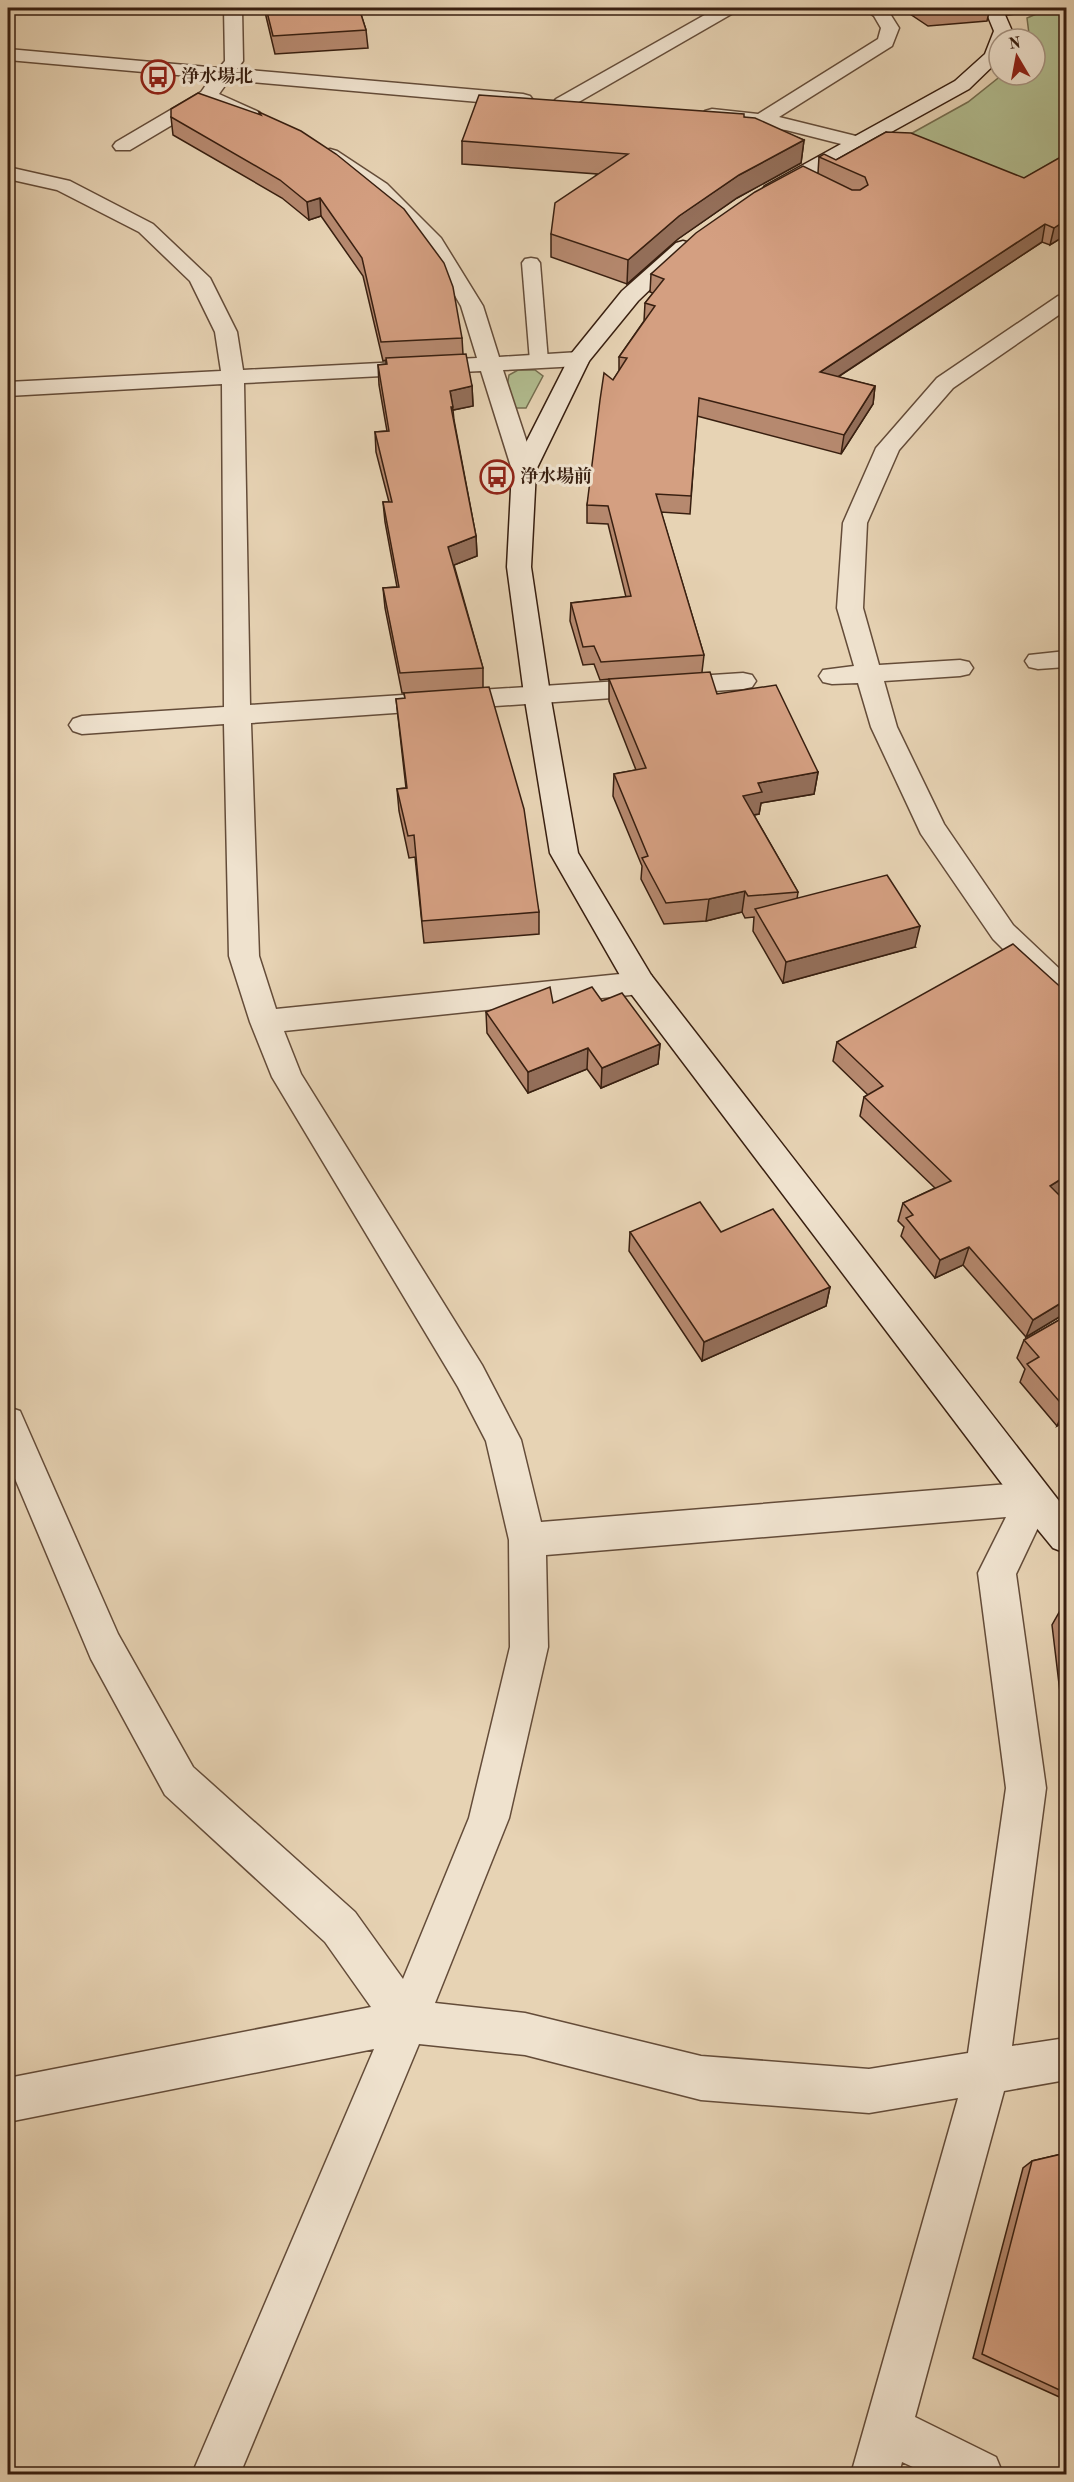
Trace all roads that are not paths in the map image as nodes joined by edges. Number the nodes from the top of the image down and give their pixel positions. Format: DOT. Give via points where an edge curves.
graph roads {
  1 [pos="233,8"];
  2 [pos="729,8"];
  3 [pos="873,8"];
  4 [pos="1019,8"];
  5 [pos="993,9"];
  6 [pos="1000,27"];
  7 [pos="8,55"];
  8 [pos="987,62"];
  9 [pos="227,74"];
  10 [pos="208,96"];
  11 [pos="563,103"];
  12 [pos="598,106"];
  13 [pos="692,113"];
  14 [pos="763,119"];
  15 [pos="270,124"];
  16 [pos="857,142"];
  17 [pos="311,143"];
  18 [pos="123,146"];
  19 [pos="8,173"];
  20 [pos="745,204"];
  21 [pos="706,231"];
  22 [pos="531,263"];
  23 [pos="1066,301"];
  24 [pos="579,359"];
  25 [pos="539,361"];
  26 [pos="490,364"];
  27 [pos="233,379"];
  28 [pos="8,390"];
  29 [pos="524,470"];
  30 [pos="1066,659"];
  31 [pos="1038,661"];
  32 [pos="960,668"];
  33 [pos="870,673"];
  34 [pos="832,676"];
  35 [pos="743,681"];
  36 [pos="537,694"];
  37 [pos="237,715"];
  38 [pos="82,725"];
  39 [pos="640,983"];
  40 [pos="1066,993"];
  41 [pos="265,1022"];
  42 [pos="8,1422"];
  43 [pos="1034,1498"];
  44 [pos="1066,1536"];
  45 [pos="527,1540"];
  46 [pos="407,2021"];
  47 [pos="1066,2059"];
  48 [pos="987,2073"];
  49 [pos="8,2100"];
  50 [pos="887,2429"];
  51 [pos="216,2475"];
  52 [pos="875,2475"];
  53 [pos="979,2475"];
  1 -- 9 [label="street" via="234,61"];
  2 -- 11 [label="street"];
  3 -- 14 [label="street" via="890,28 885,42"];
  4 -- 5 [label="street"];
  5 -- 6 [label="street"];
  7 -- 9 [label="street"];
  8 -- 16 [label="street" via="962,85"];
  9 -- 10 [label="street"];
  9 -- 11 [label="street"];
  10 -- 15 [label="street"];
  10 -- 18 [label="street"];
  11 -- 12 [label="street"];
  13 -- 14 [label="street"];
  14 -- 16 [label="street"];
  16 -- 20 [label="street" via="818,163 811,179"];
  17 -- 26 [label="street" via="380,188 434,242 472,306"];
  19 -- 27 [label="street" via="63,185 146,228 199,278 226,332"];
  21 -- 24 [label="street" via="686,244 630,296"];
  22 -- 25 [label="lane"];
  23 -- 33 [label="street" via="945,383 888,448 855,523 850,608"];
  24 -- 25 [label="street"];
  24 -- 29 [label="street"];
  25 -- 26 [label="street"];
  26 -- 27 [label="street"];
  26 -- 29 [label="street"];
  27 -- 28 [label="street"];
  27 -- 37 [label="street"];
  29 -- 36 [label="street" via="519,567"];
  30 -- 31 [label="street"];
  32 -- 33 [label="street"];
  33 -- 34 [label="street"];
  33 -- 40 [label="street" via="884,728 931,827 1003,932"];
  35 -- 36 [label="street"];
  36 -- 37 [label="street"];
  36 -- 39 [label="street" via="564,853"];
  37 -- 38 [label="street"];
  37 -- 41 [label="street" via="244,956"];
  39 -- 41 [label="street"];
  39 -- 43 [label="street"];
  41 -- 45 [label="street" via="287,1077 470,1376 503,1440"];
  42 -- 46 [label="street" via="104,1646 179,1781 340,1927"];
  43 -- 44 [label="street"];
  43 -- 45 [label="street"];
  43 -- 48 [label="street" via="997,1573 1026,1788"];
  45 -- 46 [label="street" via="529,1647 489,1818"];
  46 -- 48 [label="street" via="525,2034 701,2078 869,2091"];
  46 -- 49 [label="street"];
  46 -- 51 [label="street"];
  47 -- 48 [label="street"];
  48 -- 50 [label="street"];
  50 -- 52 [label="street"];
  50 -- 53 [label="street"];
}
